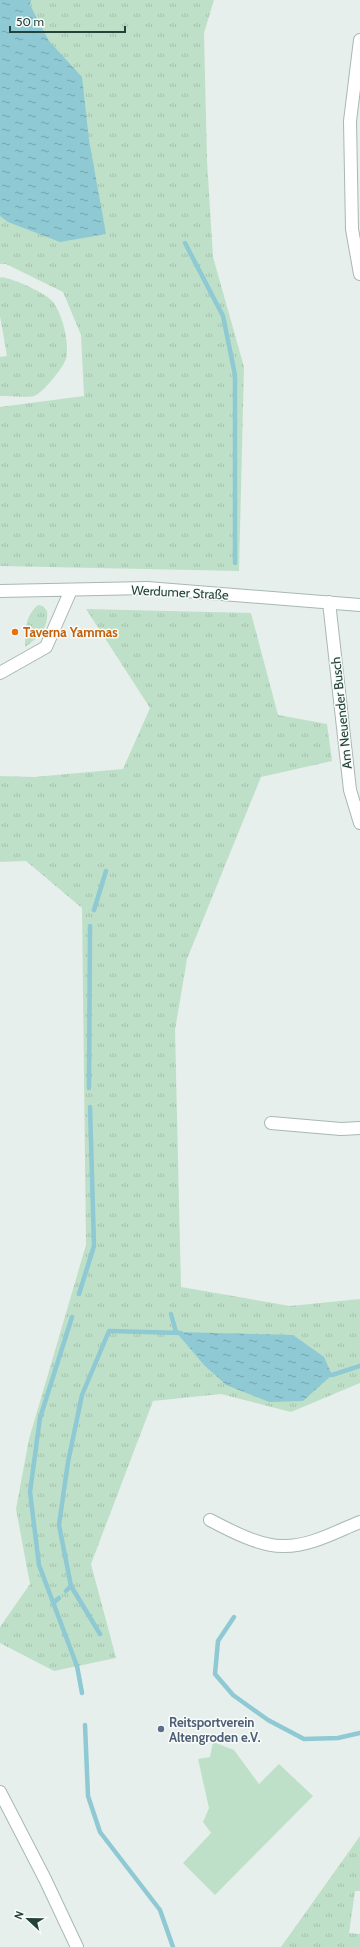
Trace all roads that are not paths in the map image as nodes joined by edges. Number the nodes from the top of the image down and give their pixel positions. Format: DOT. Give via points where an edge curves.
graph roads {
  1 [pos="360,40"];
  2 [pos="360,274"];
  3 [pos="71,590"];
  4 [pos="0,591"];
  5 [pos="329,602"];
  6 [pos="360,605"];
  7 [pos="0,673"];
  8 [pos="360,823"];
  9 [pos="271,1123"];
  10 [pos="360,1128"];
  11 [pos="210,1520"];
  12 [pos="360,1522"];
  13 [pos="0,1792"];
  14 [pos="77,1947"];
  1 -- 2 [label="street" via="350,121 352,229"];
  3 -- 4 [label="street, Werdumer Straße"];
  3 -- 5 [label="street, Werdumer Straße" via="147,588"];
  3 -- 7 [label="street" via="46,647"];
  5 -- 6 [label="street, Werdumer Straße"];
  5 -- 8 [label="street, Am Neuender Busch" via="350,790"];
  9 -- 10 [label="street" via="341,1129"];
  11 -- 12 [label="street" via="229,1530 280,1546 294,1546 321,1539"];
  13 -- 14 [label="street"];
}
